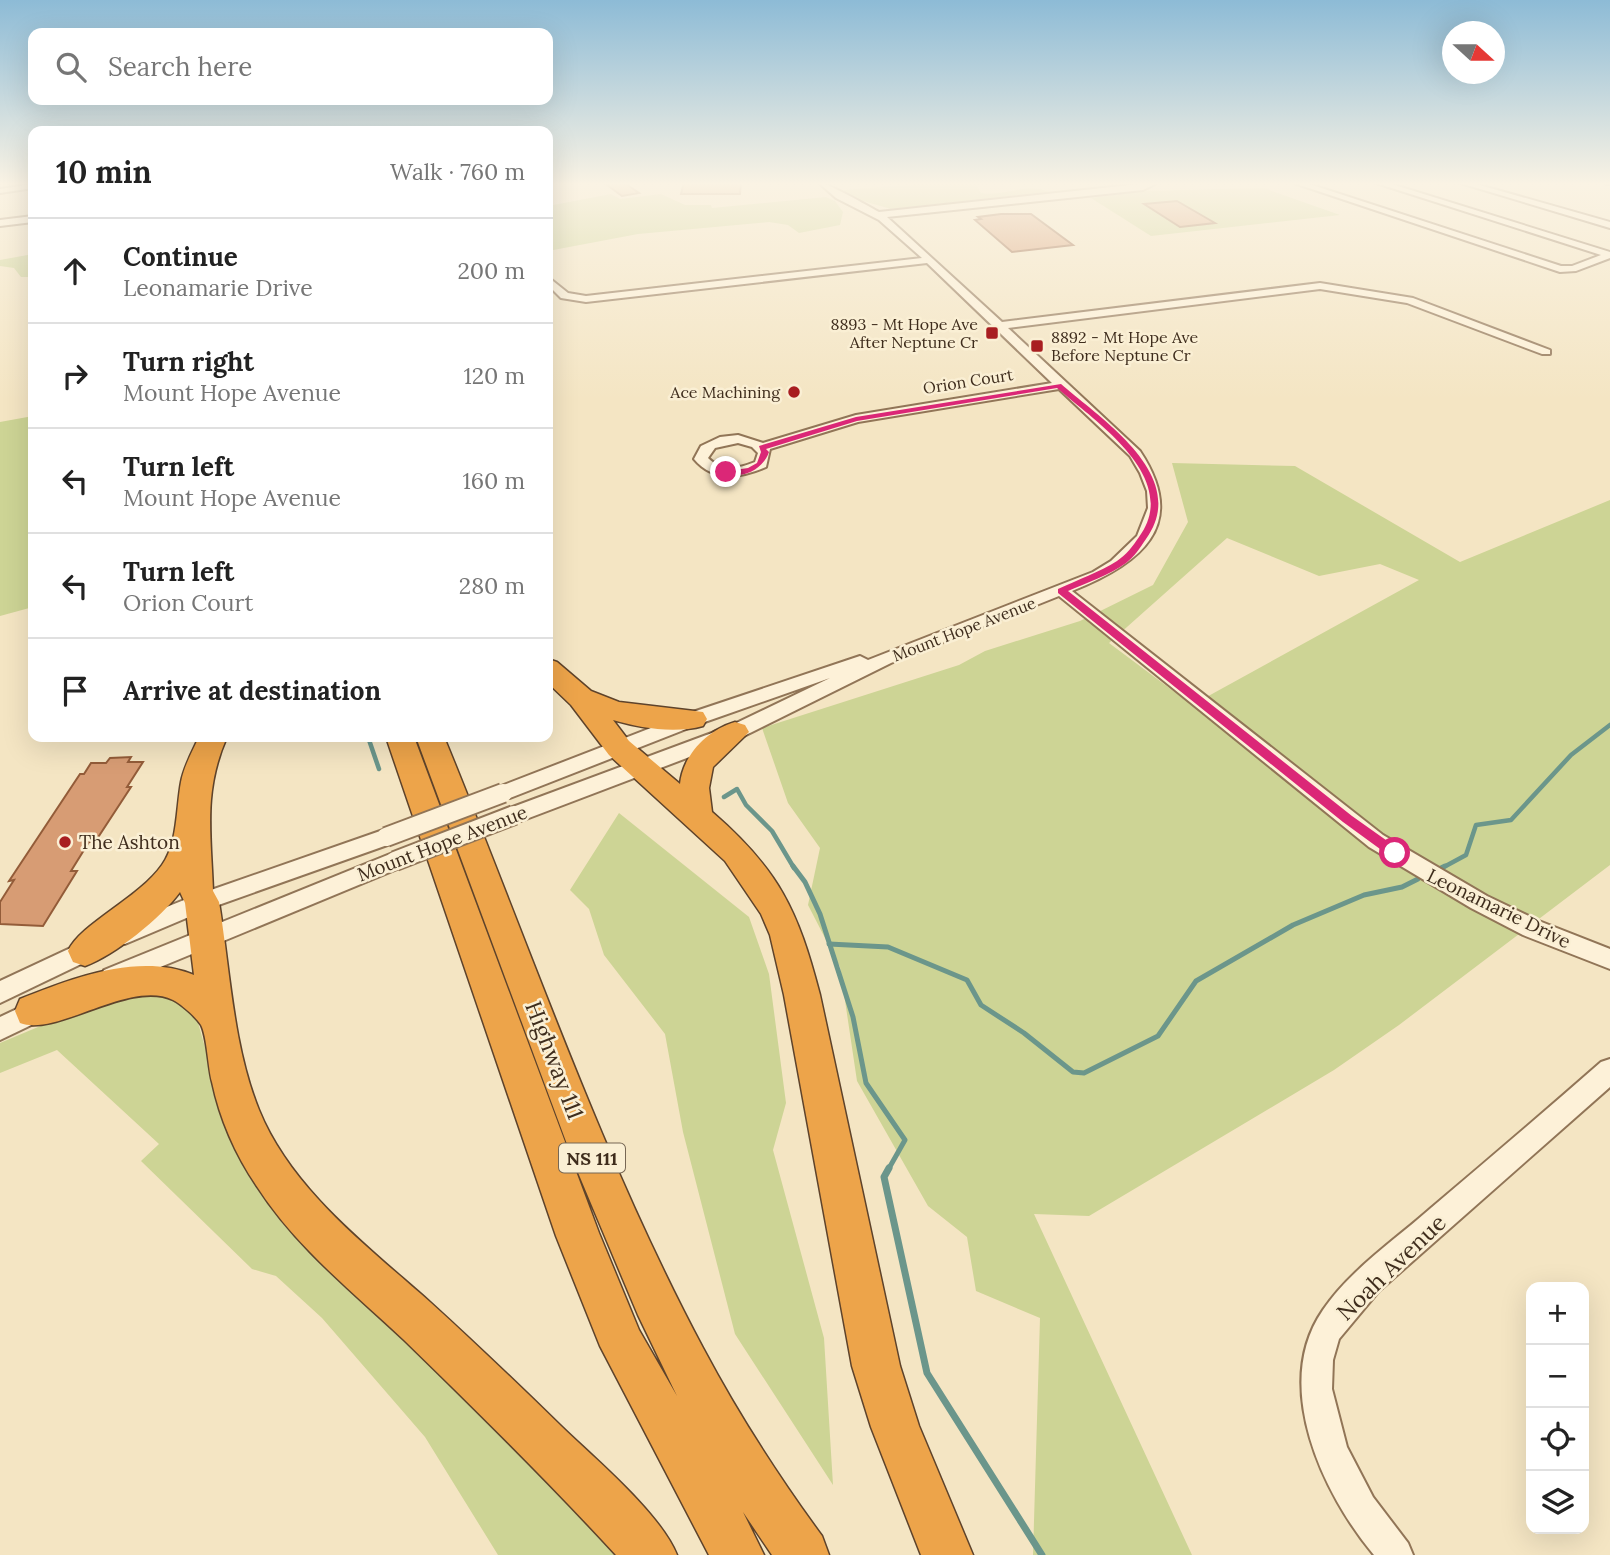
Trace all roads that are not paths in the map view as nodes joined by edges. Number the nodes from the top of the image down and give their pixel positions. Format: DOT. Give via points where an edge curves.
graph roads {
  1 [pos="923,255"];
  2 [pos="1516,255"];
  3 [pos="1609,257"];
  4 [pos="929,260"];
  5 [pos="1560,269"];
  6 [pos="553,285"];
  7 [pos="998,326"];
  8 [pos="1546,352"];
  9 [pos="1059,385"];
  10 [pos="761,448"];
  11 [pos="1062,591"];
  12 [pos="885,659"];
  13 [pos="553,673"];
  14 [pos="580,698"];
  15 [pos="693,719"];
  16 [pos="735,732"];
  17 [pos="211,742"];
  18 [pos="402,742"];
  19 [pos="432,742"];
  20 [pos="619,748"];
  21 [pos="640,769"];
  22 [pos="194,811"];
  23 [pos="697,818"];
  24 [pos="204,919"];
  25 [pos="85,951"];
  26 [pos="1610,959"];
  27 [pos="0,992"];
  28 [pos="33,1011"];
  29 [pos="218,1017"];
  30 [pos="0,1029"];
  31 [pos="1610,1071"];
  32 [pos="651,1555"];
  33 [pos="738,1555"];
  34 [pos="803,1555"];
  35 [pos="947,1555"];
  36 [pos="1396,1555"];
  1 -- 4 [label="street, Mount Hope Avenue"];
  2 -- 5 [label="street"];
  3 -- 5 [label="street"];
  4 -- 6 [label="street" via="582,299 565,296"];
  4 -- 7 [label="street, Mount Hope Avenue"];
  7 -- 8 [label="street" via="1321,286 1409,300"];
  7 -- 9 [label="street, Mount Hope Avenue"];
  9 -- 10 [label="street, Orion Court" via="866,417"];
  9 -- 11 [label="street, Mount Hope Avenue" via="1135,454 1156,499 1151,527 1121,563"];
  11 -- 12 [label="street, Mount Hope Avenue"];
  11 -- 26 [label="street, Leonamarie Drive" via="1376,841 1479,902"];
  12 -- 15 [label="street, Mount Hope Avenue" via="856,663"];
  12 -- 16 [label="street, Mount Hope Avenue"];
  13 -- 14 [label="highway"];
  14 -- 15 [label="highway" via="635,718"];
  14 -- 20 [label="highway"];
  15 -- 20 [label="street, Mount Hope Avenue"];
  16 -- 21 [label="street, Mount Hope Avenue"];
  16 -- 23 [label="highway" via="710,748 695,770 692,788"];
  17 -- 22 [label="highway" via="198,772"];
  18 -- 33 [label="highway, Highway 111 / NS 111" via="578,1236 618,1334"];
  19 -- 34 [label="highway, Highway 111 / NS 111" via="601,1184 644,1284 709,1407"];
  20 -- 21 [label="highway"];
  20 -- 24 [label="street, Mount Hope Avenue, bridge" via="386,836"];
  21 -- 23 [label="highway"];
  21 -- 24 [label="street, Mount Hope Avenue, bridge" via="395,861"];
  22 -- 24 [label="highway" via="197,892"];
  22 -- 25 [label="highway" via="183,859 163,890"];
  23 -- 35 [label="highway" via="750,869 787,935 876,1366 895,1427"];
  24 -- 25 [label="street, Mount Hope Avenue"];
  24 -- 28 [label="street, Mount Hope Avenue"];
  24 -- 29 [label="highway"];
  25 -- 27 [label="street, Mount Hope Avenue"];
  28 -- 29 [label="highway" via="124,984 166,982 180,986"];
  28 -- 30 [label="street, Mount Hope Avenue"];
  29 -- 32 [label="highway" via="239,1111 289,1194 342,1251 541,1440"];
  31 -- 36 [label="street, Noah Avenue" via="1396,1258 1337,1315 1326,1333 1318,1374 1329,1441 1355,1502"];
}
